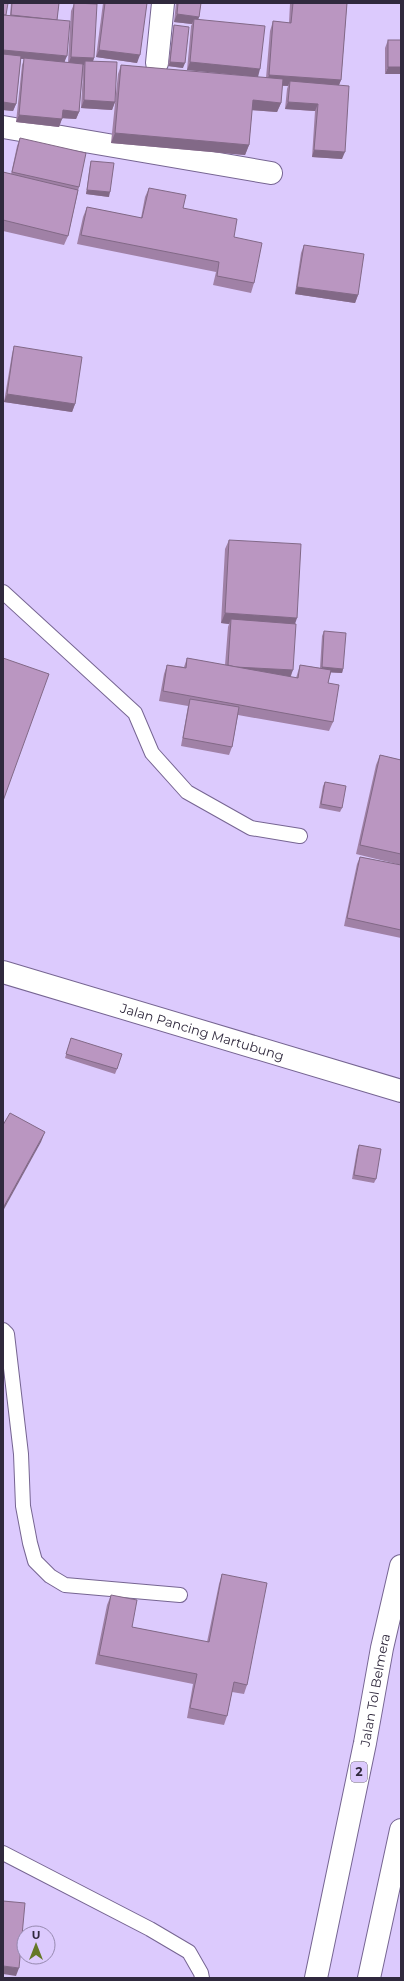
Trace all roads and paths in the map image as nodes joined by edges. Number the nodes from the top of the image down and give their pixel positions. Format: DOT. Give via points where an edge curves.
graph roads {
  1 [pos="163,3"];
  2 [pos="157,63"];
  3 [pos="3,127"];
  4 [pos="271,173"];
  5 [pos="3,592"];
  6 [pos="300,836"];
  7 [pos="3,972"];
  8 [pos="401,1091"];
  9 [pos="3,1330"];
  10 [pos="401,1566"];
  11 [pos="180,1595"];
  12 [pos="401,1830"];
  13 [pos="3,1853"];
  14 [pos="202,1978"];
  15 [pos="316,1978"];
  16 [pos="369,1978"];
  1 -- 2 [label="main road"];
  3 -- 4 [label="main road"];
  5 -- 6 [label="lane" via="135,713 152,754 187,792 251,828"];
  7 -- 8 [label="main road, Jalan Pancing Martubung"];
  9 -- 11 [label="lane" via="7,1334 21,1454 23,1506 35,1561 50,1576 65,1585"];
  10 -- 15 [label="main road, Jalan Tol Belmera / 2" via="382,1648"];
  12 -- 16 [label="main road"];
  13 -- 14 [label="lane" via="189,1952"];
}
